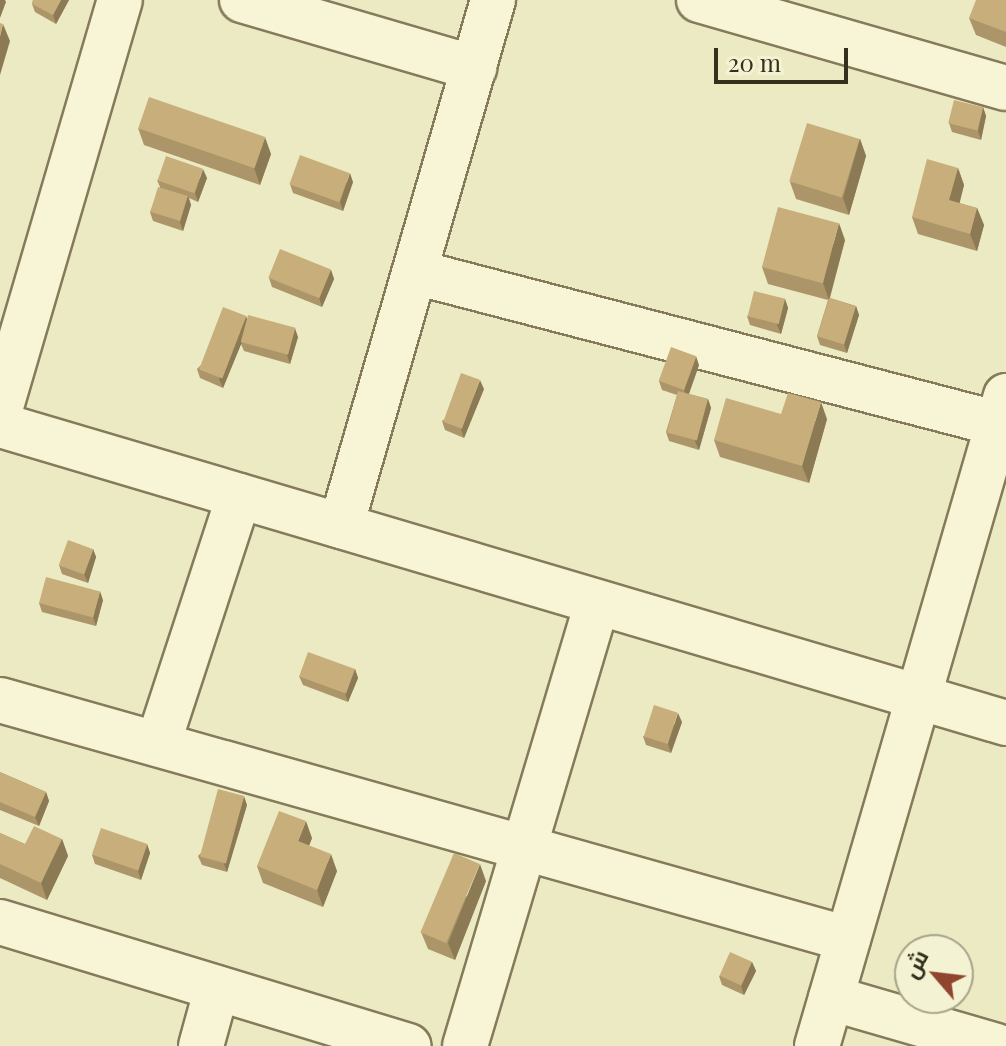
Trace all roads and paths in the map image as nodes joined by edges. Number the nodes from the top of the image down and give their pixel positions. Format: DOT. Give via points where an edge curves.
graph roads {
  1 [pos="120,0"];
  2 [pos="242,0"];
  3 [pos="493,0"];
  4 [pos="699,0"];
  5 [pos="474,68"];
  6 [pos="1006,88"];
  7 [pos="415,272"];
  8 [pos="0,410"];
  9 [pos="1002,410"];
  10 [pos="0,425"];
  11 [pos="239,496"];
  12 [pos="341,526"];
  13 [pos="597,602"];
  14 [pos="919,697"];
  15 [pos="0,700"];
  16 [pos="1006,723"];
  17 [pos="158,744"];
  18 [pos="523,845"];
  19 [pos="0,922"];
  20 [pos="848,939"];
  21 [pos="217,988"];
  22 [pos="831,998"];
  23 [pos="201,1046"];
  24 [pos="409,1046"];
  25 [pos="465,1046"];
  26 [pos="817,1046"];
  27 [pos="996,1046"];
  1 -- 8 [label="street"];
  2 -- 5 [label="street"];
  3 -- 5 [label="street"];
  4 -- 6 [label="street"];
  5 -- 7 [label="street"];
  7 -- 9 [label="street"];
  7 -- 12 [label="street"];
  9 -- 14 [label="street"];
  10 -- 11 [label="street"];
  11 -- 12 [label="street"];
  11 -- 17 [label="street"];
  12 -- 13 [label="street"];
  13 -- 14 [label="street"];
  13 -- 18 [label="street"];
  14 -- 16 [label="street"];
  14 -- 20 [label="street"];
  15 -- 17 [label="street"];
  17 -- 18 [label="street"];
  18 -- 20 [label="street"];
  18 -- 25 [label="street"];
  19 -- 21 [label="street"];
  20 -- 22 [label="street"];
  21 -- 23 [label="street"];
  21 -- 24 [label="street"];
  22 -- 26 [label="street"];
  22 -- 27 [label="street"];
}
